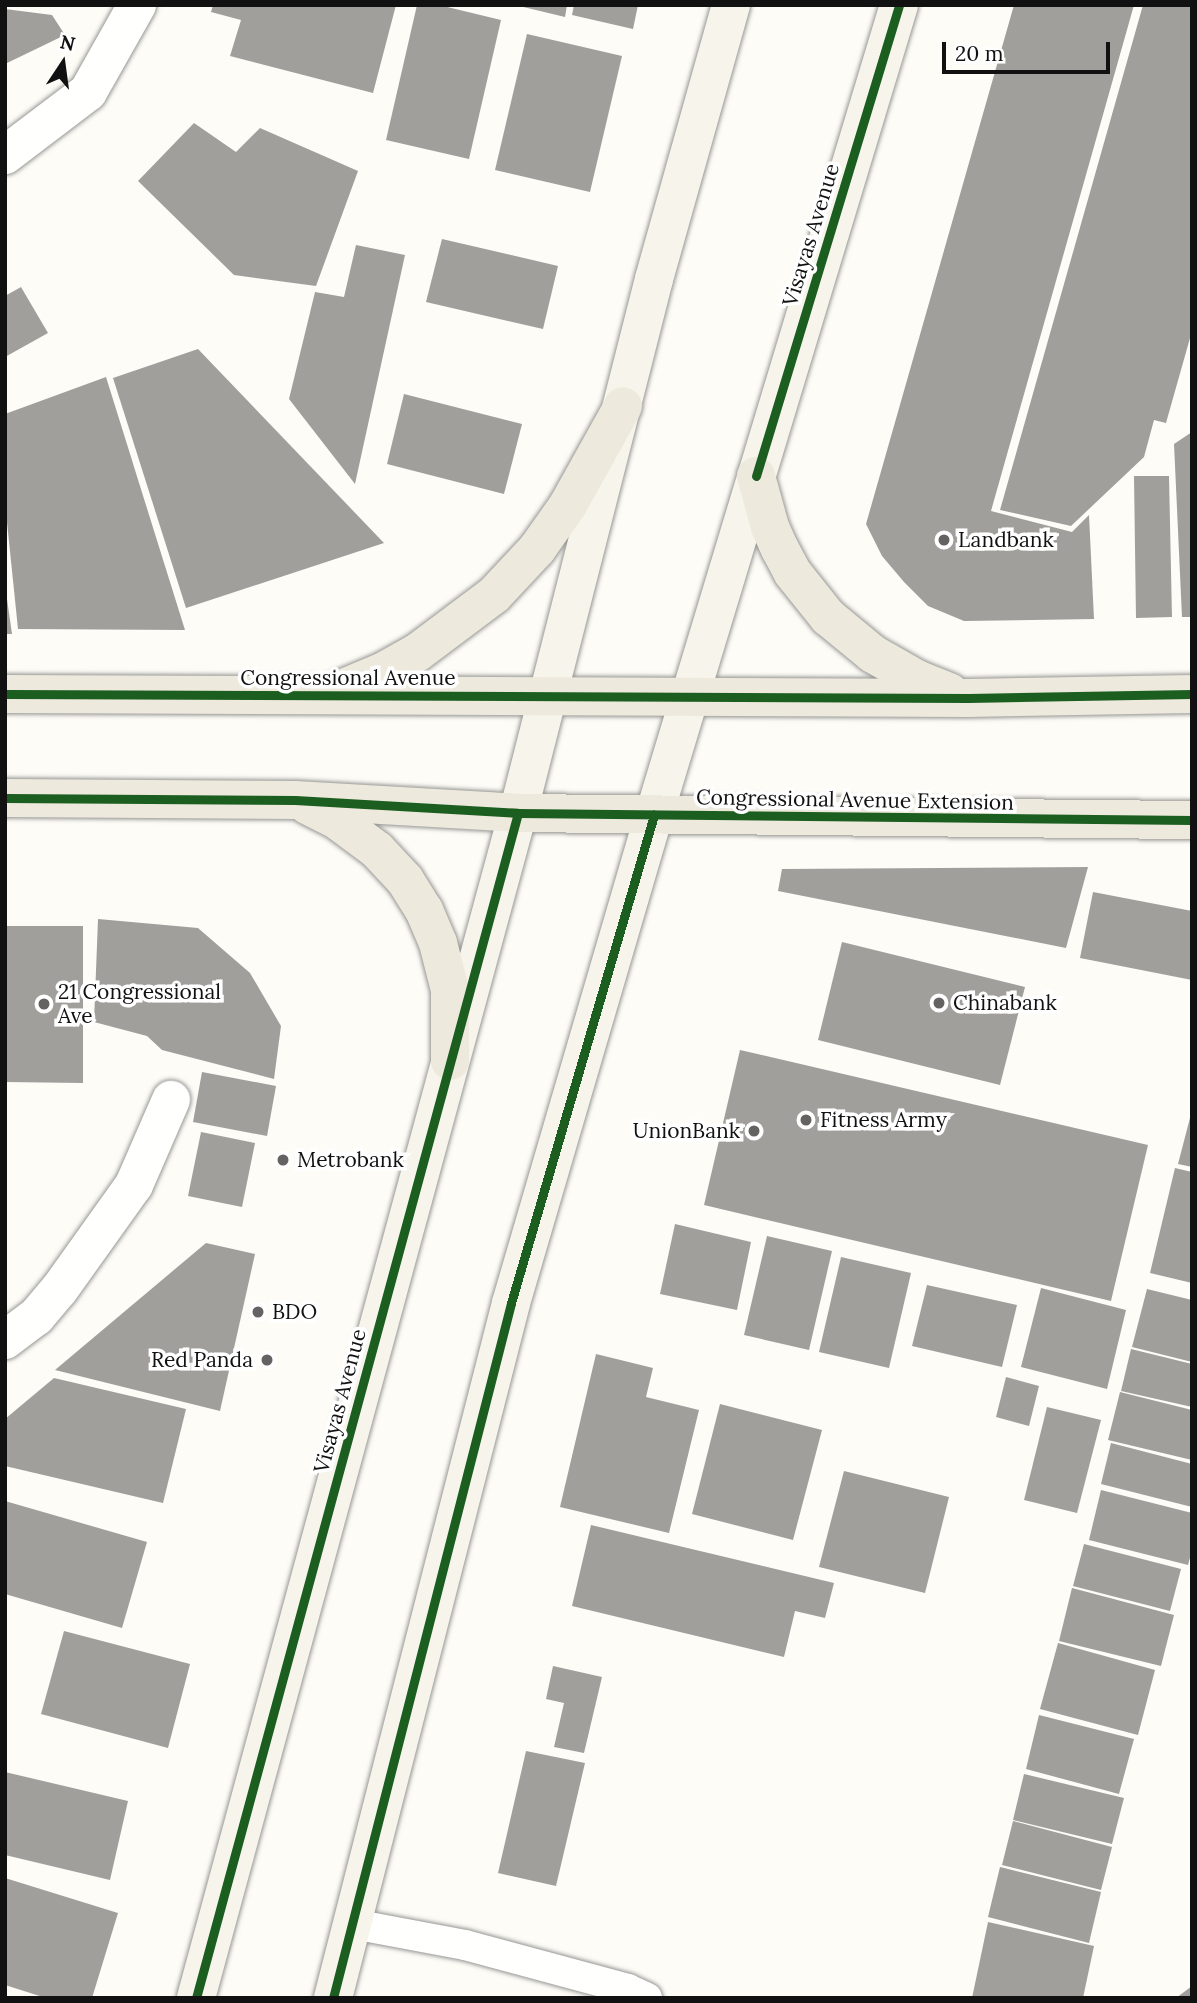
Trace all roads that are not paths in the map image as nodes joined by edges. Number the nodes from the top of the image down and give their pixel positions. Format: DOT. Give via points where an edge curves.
graph roads {
  1 [pos="137,5"];
  2 [pos="731,5"];
  3 [pos="898,5"];
  4 [pos="5,155"];
  5 [pos="623,406"];
  6 [pos="756,476"];
  7 [pos="5,694"];
  8 [pos="1192,694"];
  9 [pos="691,695"];
  10 [pos="320,696"];
  11 [pos="548,696"];
  12 [pos="968,698"];
  13 [pos="5,798"];
  14 [pos="295,800"];
  15 [pos="518,813"];
  16 [pos="654,815"];
  17 [pos="1192,820"];
  18 [pos="450,1061"];
  19 [pos="171,1100"];
  20 [pos="5,1340"];
  21 [pos="353,1924"];
  22 [pos="196,1998"];
  23 [pos="333,1998"];
  24 [pos="647,1998"];
  1 -- 4 [label="street" via="88,92"];
  2 -- 5 [label="main road, Visayas Avenue"];
  3 -- 6 [label="main road, Visayas Avenue"];
  5 -- 10 [label="main road" via="556,523 494,595 404,660"];
  5 -- 11 [label="main road, Visayas Avenue"];
  6 -- 9 [label="main road, Visayas Avenue"];
  6 -- 12 [label="main road" via="780,549 828,617 894,666"];
  7 -- 10 [label="main road, Congressional Avenue"];
  8 -- 12 [label="main road"];
  9 -- 11 [label="main road, Congressional Avenue"];
  9 -- 12 [label="main road"];
  9 -- 16 [label="main road, Visayas Avenue"];
  10 -- 11 [label="main road, Congressional Avenue"];
  11 -- 15 [label="main road, Visayas Avenue"];
  13 -- 14 [label="main road"];
  14 -- 15 [label="main road"];
  14 -- 18 [label="main road" via="321,811 377,850 420,903 446,967"];
  15 -- 16 [label="main road, Congressional Avenue Extension"];
  15 -- 18 [label="main road, Visayas Avenue"];
  16 -- 17 [label="main road, Congressional Avenue Extension"];
  16 -- 21 [label="main road, Visayas Avenue" via="511,1303"];
  18 -- 22 [label="main road, Visayas Avenue"];
  19 -- 20 [label="street" via="134,1185 59,1290 36,1317"];
  21 -- 23 [label="main road, Visayas Avenue"];
  21 -- 24 [label="lane" via="465,1945"];
}
